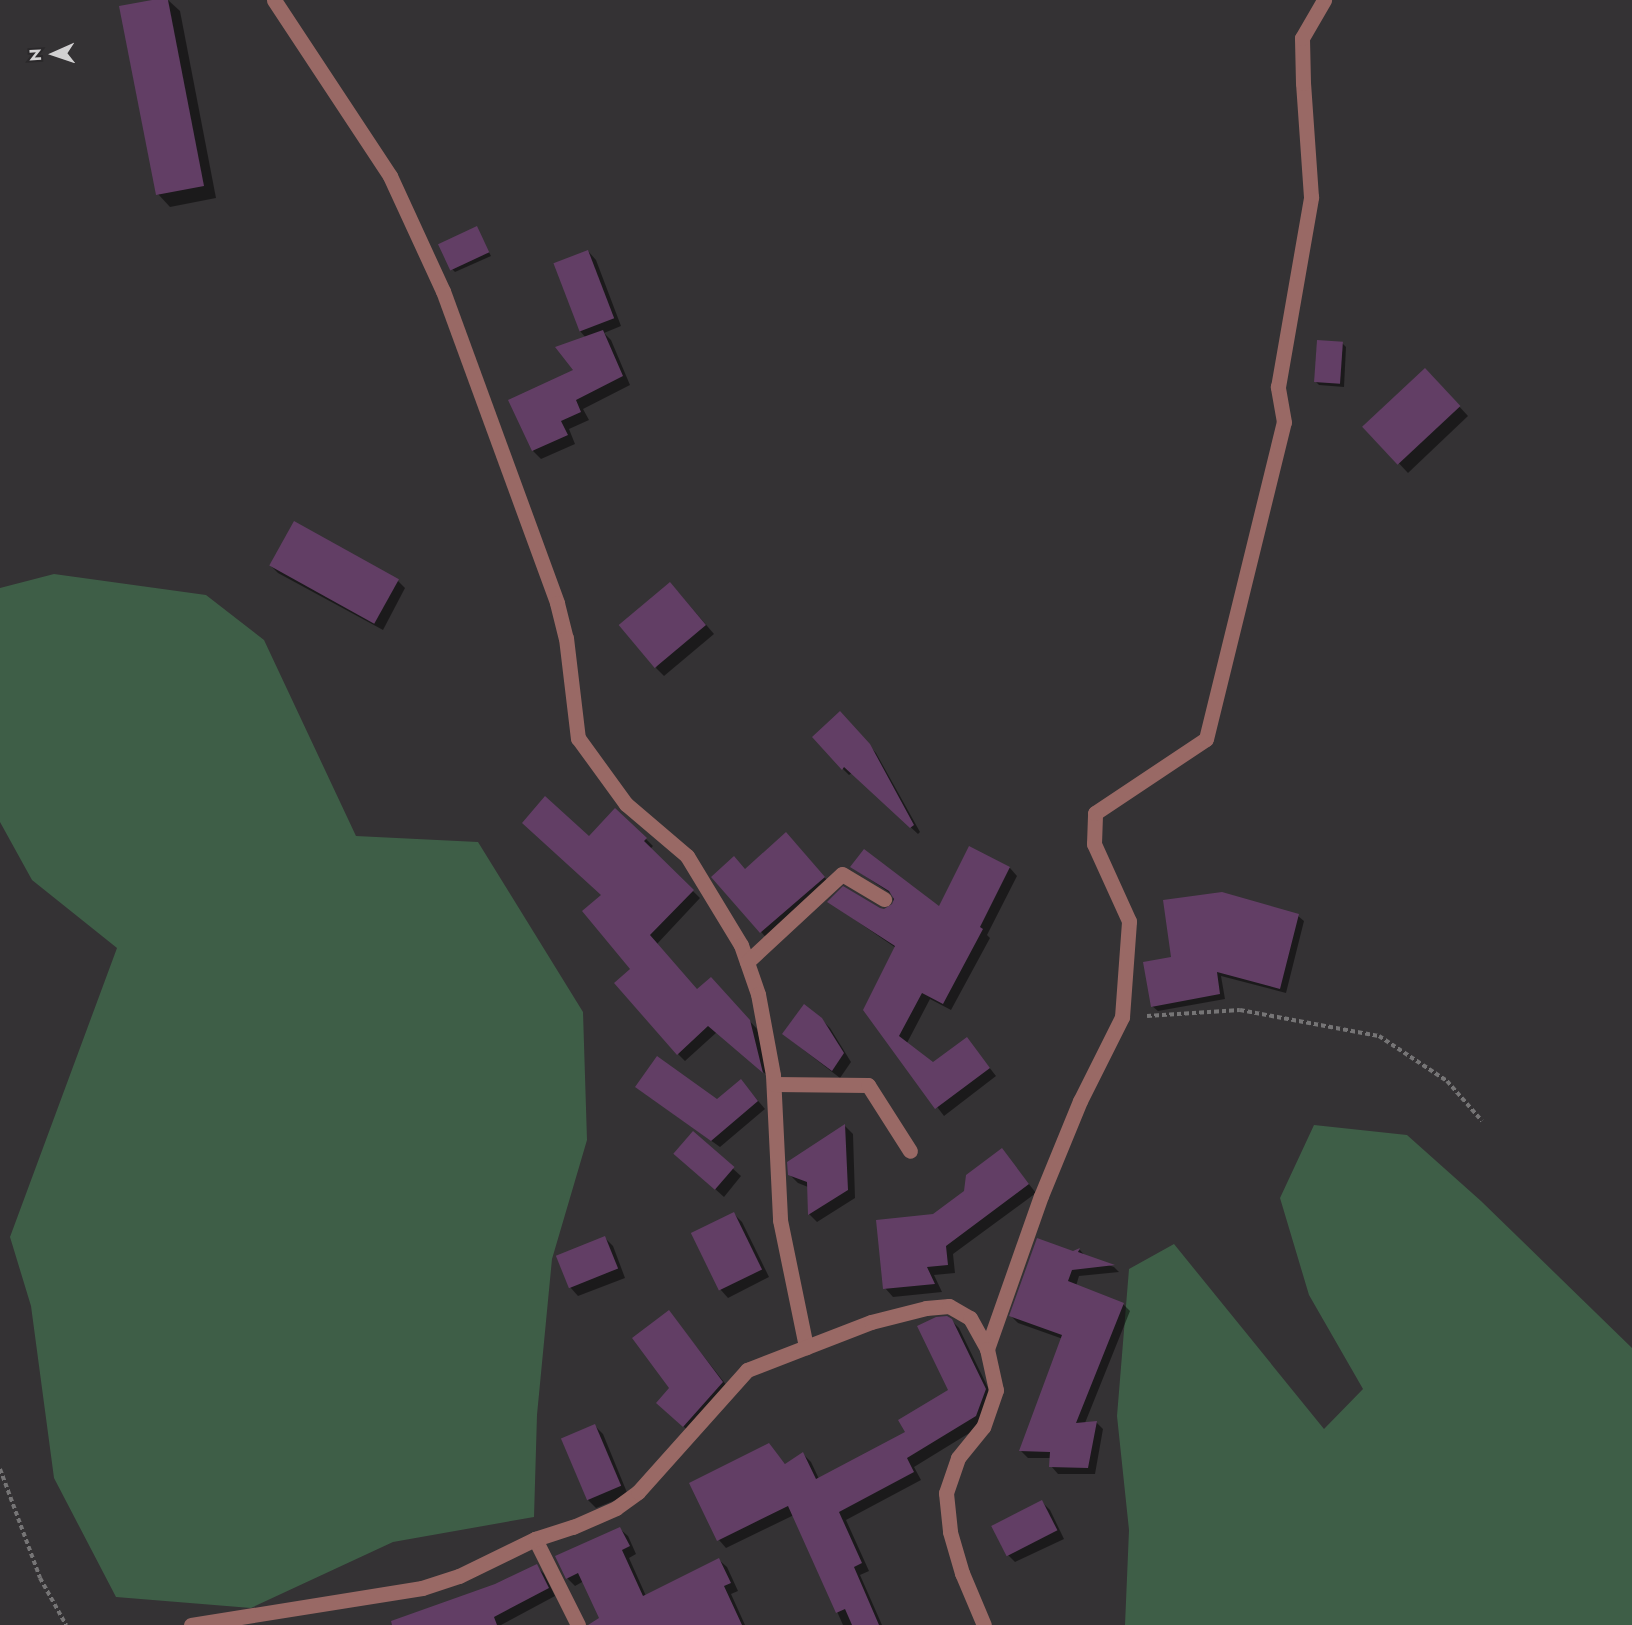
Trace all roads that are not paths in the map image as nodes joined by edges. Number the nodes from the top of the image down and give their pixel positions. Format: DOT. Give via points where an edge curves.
graph roads {
  1 [pos="274,0"];
  2 [pos="1323,0"];
  3 [pos="884,899"];
  4 [pos="747,962"];
  5 [pos="774,1084"];
  6 [pos="910,1151"];
  7 [pos="806,1347"];
  8 [pos="987,1349"];
  9 [pos="535,1539"];
  10 [pos="191,1625"];
  11 [pos="578,1625"];
  12 [pos="984,1625"];
  1 -- 4 [label="street" via="390,176 443,291 557,603 566,638 578,738 626,804 687,856 741,945"];
  2 -- 8 [label="street" via="1302,38 1311,197 1278,387 1284,422 1206,739 1095,813 1094,844 1129,921 1122,1017 1080,1101 1041,1196"];
  3 -- 4 [label="street" via="842,874"];
  4 -- 5 [label="street" via="758,994"];
  5 -- 6 [label="street" via="868,1085"];
  5 -- 7 [label="street" via="780,1220"];
  7 -- 8 [label="street" via="871,1322 949,1306 970,1318"];
  7 -- 9 [label="street" via="747,1370 638,1492 616,1508"];
  8 -- 12 [label="street" via="996,1390 983,1427 958,1458 946,1493 950,1532"];
  9 -- 10 [label="street" via="459,1576 422,1588"];
  9 -- 11 [label="street"];
}
